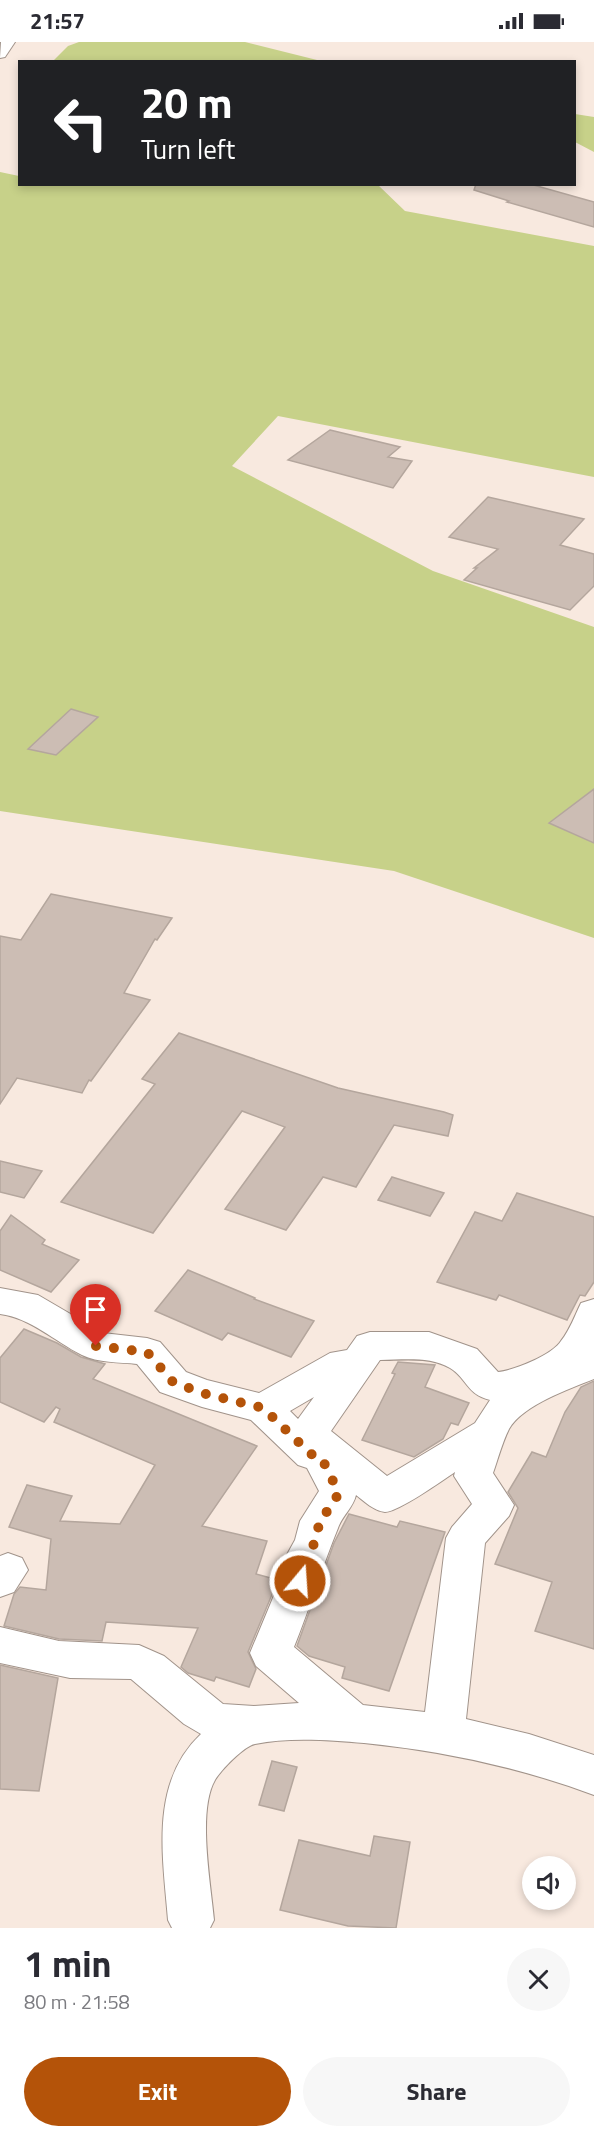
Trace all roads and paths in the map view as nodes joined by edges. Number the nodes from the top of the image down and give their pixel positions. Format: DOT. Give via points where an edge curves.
graph roads {
  1 [pos="8,42"];
  2 [pos="0,54"];
  3 [pos="0,1301"];
  4 [pos="594,1312"];
  5 [pos="594,1363"];
  6 [pos="356,1365"];
  7 [pos="263,1408"];
  8 [pos="489,1433"];
  9 [pos="0,1569"];
  10 [pos="0,1580"];
  11 [pos="0,1645"];
  12 [pos="353,1723"];
  13 [pos="246,1724"];
  14 [pos="443,1735"];
  15 [pos="594,1775"];
  16 [pos="191,1920"];
  1 -- 2 [label="street"];
  3 -- 7 [label="street" via="25,1304 96,1346 147,1352 173,1382"];
  4 -- 6 [label="street" via="576,1349 560,1366 555,1364 527,1382 510,1386 489,1386 464,1359 429,1346 370,1346"];
  5 -- 8 [label="street" via="505,1408"];
  6 -- 7 [label="street" via="343,1364"];
  6 -- 8 [label="street" via="308,1434 385,1496"];
  7 -- 12 [label="street" via="311,1454 321,1457 338,1491 320,1521 271,1653"];
  8 -- 14 [label="street" via="473,1476 495,1505 466,1539"];
  9 -- 10 [label="street" via="8,1570"];
  11 -- 13 [label="street" via="35,1656 138,1663 219,1723"];
  12 -- 13 [label="street" via="306,1720"];
  12 -- 14 [label="street"];
  13 -- 16 [label="street" via="207,1758 196,1773 186,1800"];
  14 -- 15 [label="street" via="554,1759"];
}
